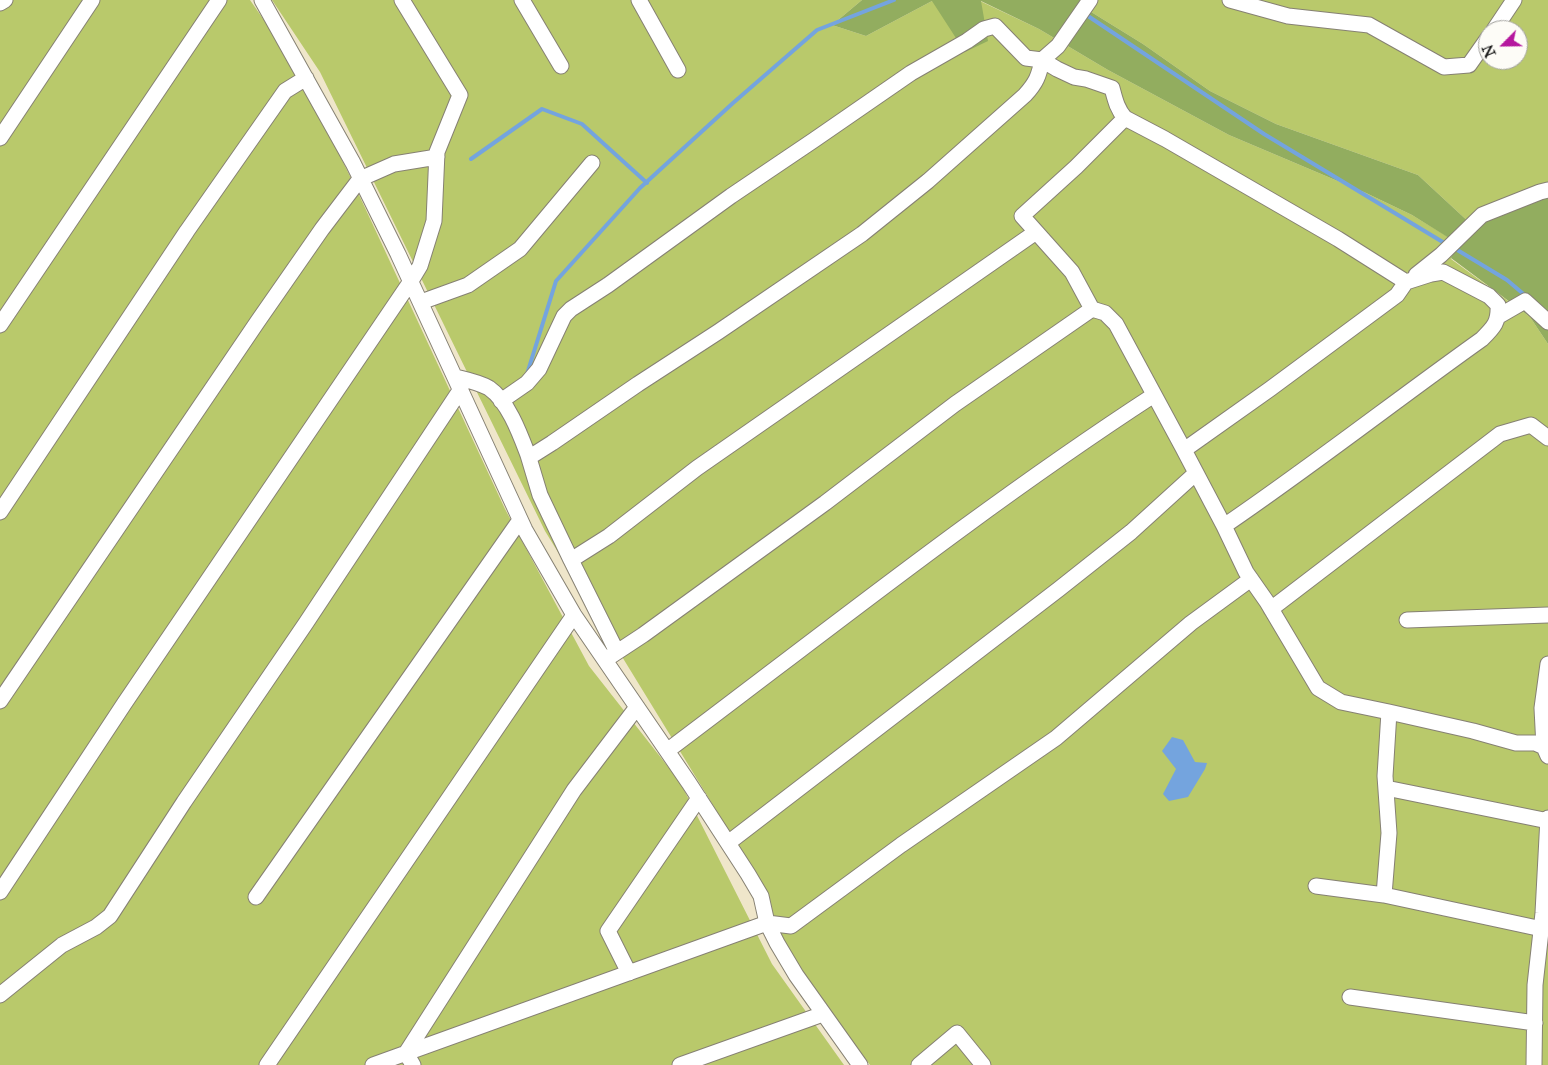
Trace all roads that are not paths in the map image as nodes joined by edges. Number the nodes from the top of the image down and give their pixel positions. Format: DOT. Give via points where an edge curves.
graph roads {
  1 [pos="5,0"];
  2 [pos="92,0"];
  3 [pos="219,0"];
  4 [pos="262,0"];
  5 [pos="402,0"];
  6 [pos="522,0"];
  7 [pos="1090,0"];
  8 [pos="1230,0"];
  9 [pos="1514,0"];
  10 [pos="645,2"];
  11 [pos="0,3"];
  12 [pos="1501,20"];
  13 [pos="1478,52"];
  14 [pos="1042,60"];
  15 [pos="561,66"];
  16 [pos="678,70"];
  17 [pos="306,78"];
  18 [pos="1125,118"];
  19 [pos="0,138"];
  20 [pos="436,157"];
  21 [pos="592,163"];
  22 [pos="360,179"];
  23 [pos="1548,190"];
  24 [pos="1036,232"];
  25 [pos="411,282"];
  26 [pos="1406,282"];
  27 [pos="421,302"];
  28 [pos="1092,309"];
  29 [pos="1499,316"];
  30 [pos="1548,322"];
  31 [pos="0,325"];
  32 [pos="458,383"];
  33 [pos="1154,394"];
  34 [pos="501,401"];
  35 [pos="1548,438"];
  36 [pos="1184,450"];
  37 [pos="528,455"];
  38 [pos="1196,473"];
  39 [pos="0,512"];
  40 [pos="520,520"];
  41 [pos="1224,526"];
  42 [pos="571,560"];
  43 [pos="1251,579"];
  44 [pos="1271,609"];
  45 [pos="574,615"];
  46 [pos="1548,615"];
  47 [pos="1407,620"];
  48 [pos="611,656"];
  49 [pos="1548,664"];
  50 [pos="0,702"];
  51 [pos="637,707"];
  52 [pos="1389,712"];
  53 [pos="667,751"];
  54 [pos="1546,752"];
  55 [pos="1386,788"];
  56 [pos="699,798"];
  57 [pos="1548,819"];
  58 [pos="728,843"];
  59 [pos="1316,886"];
  60 [pos="0,892"];
  61 [pos="1384,895"];
  62 [pos="256,898"];
  63 [pos="767,923"];
  64 [pos="1542,929"];
  65 [pos="629,973"];
  66 [pos="0,995"];
  67 [pos="1350,997"];
  68 [pos="823,1014"];
  69 [pos="1535,1023"];
  70 [pos="409,1059"];
  71 [pos="267,1065"];
  72 [pos="373,1065"];
  73 [pos="680,1065"];
  74 [pos="860,1065"];
  75 [pos="919,1065"];
  76 [pos="983,1065"];
  77 [pos="1534,1065"];
  1 -- 11 [label="lane"];
  2 -- 19 [label="lane"];
  3 -- 31 [label="lane"];
  4 -- 17 [label="lane"];
  5 -- 20 [label="lane" via="460,95"];
  6 -- 15 [label="lane"];
  7 -- 14 [label="lane" via="1058,46"];
  8 -- 13 [label="lane" via="1288,16 1369,25 1444,66 1469,65"];
  9 -- 12 [label="lane"];
  10 -- 16 [label="lane"];
  14 -- 18 [label="lane" via="1074,77 1112,88 1120,113"];
  14 -- 34 [label="lane" via="1026,58 995,26 984,29 911,73 571,309 564,316 539,369 527,383"];
  14 -- 37 [label="lane" via="1034,86 1025,95 928,181 869,228 552,443"];
  17 -- 22 [label="lane"];
  17 -- 39 [label="lane" via="285,91 279,99"];
  18 -- 24 [label="lane" via="1022,216"];
  18 -- 26 [label="lane" via="1322,230"];
  20 -- 22 [label="lane" via="394,164"];
  20 -- 25 [label="lane" via="434,221 420,266"];
  21 -- 27 [label="lane" via="520,249 468,285"];
  22 -- 25 [label="lane"];
  22 -- 50 [label="lane" via="258,320"];
  23 -- 26 [label="lane" via="1482,216 1441,255"];
  24 -- 28 [label="lane" via="1072,272"];
  24 -- 42 [label="lane" via="697,468 609,536"];
  25 -- 27 [label="lane"];
  25 -- 60 [label="lane"];
  26 -- 29 [label="lane" via="1443,272 1489,296 1498,305"];
  26 -- 36 [label="lane" via="1398,295"];
  27 -- 32 [label="lane"];
  28 -- 33 [label="lane" via="1106,313 1116,324"];
  28 -- 48 [label="lane" via="955,404 825,503"];
  29 -- 30 [label="lane" via="1524,301"];
  29 -- 41 [label="lane" via="1482,339"];
  32 -- 34 [label="lane" via="476,382 490,389"];
  32 -- 40 [label="lane"];
  32 -- 66 [label="lane" via="427,442 110,916 62,945"];
  33 -- 36 [label="lane"];
  33 -- 53 [label="lane" via="1084,440 950,537"];
  34 -- 37 [label="lane" via="516,424"];
  35 -- 44 [label="lane" via="1531,425 1500,434"];
  36 -- 38 [label="lane"];
  37 -- 42 [label="lane" via="540,495"];
  38 -- 41 [label="lane"];
  38 -- 58 [label="lane" via="1131,532 1073,578"];
  40 -- 45 [label="lane"];
  40 -- 62 [label="lane"];
  41 -- 43 [label="lane"];
  42 -- 48 [label="lane"];
  43 -- 44 [label="lane"];
  43 -- 63 [label="lane" via="1191,623 1056,738 791,926"];
  44 -- 52 [label="lane" via="1318,688 1341,702"];
  45 -- 48 [label="lane"];
  45 -- 71 [label="lane"];
  46 -- 47 [label="lane"];
  48 -- 51 [label="lane"];
  49 -- 54 [label="lane" via="1542,708"];
  51 -- 53 [label="lane"];
  51 -- 70 [label="lane" via="574,790"];
  52 -- 54 [label="lane" via="1516,743 1535,743"];
  52 -- 55 [label="lane"];
  53 -- 56 [label="lane"];
  55 -- 57 [label="lane"];
  55 -- 61 [label="lane" via="1389,833"];
  56 -- 58 [label="lane"];
  56 -- 65 [label="lane" via="608,931"];
  57 -- 64 [label="lane"];
  58 -- 63 [label="lane" via="760,896"];
  59 -- 61 [label="lane"];
  61 -- 64 [label="lane"];
  63 -- 65 [label="lane"];
  63 -- 68 [label="lane" via="791,967"];
  64 -- 69 [label="lane" via="1535,985"];
  65 -- 70 [label="lane"];
  67 -- 69 [label="lane"];
  68 -- 73 [label="lane"];
  68 -- 74 [label="lane"];
  69 -- 77 [label="lane"];
  70 -- 72 [label="lane"];
  75 -- 76 [label="lane" via="957,1032"];
}
